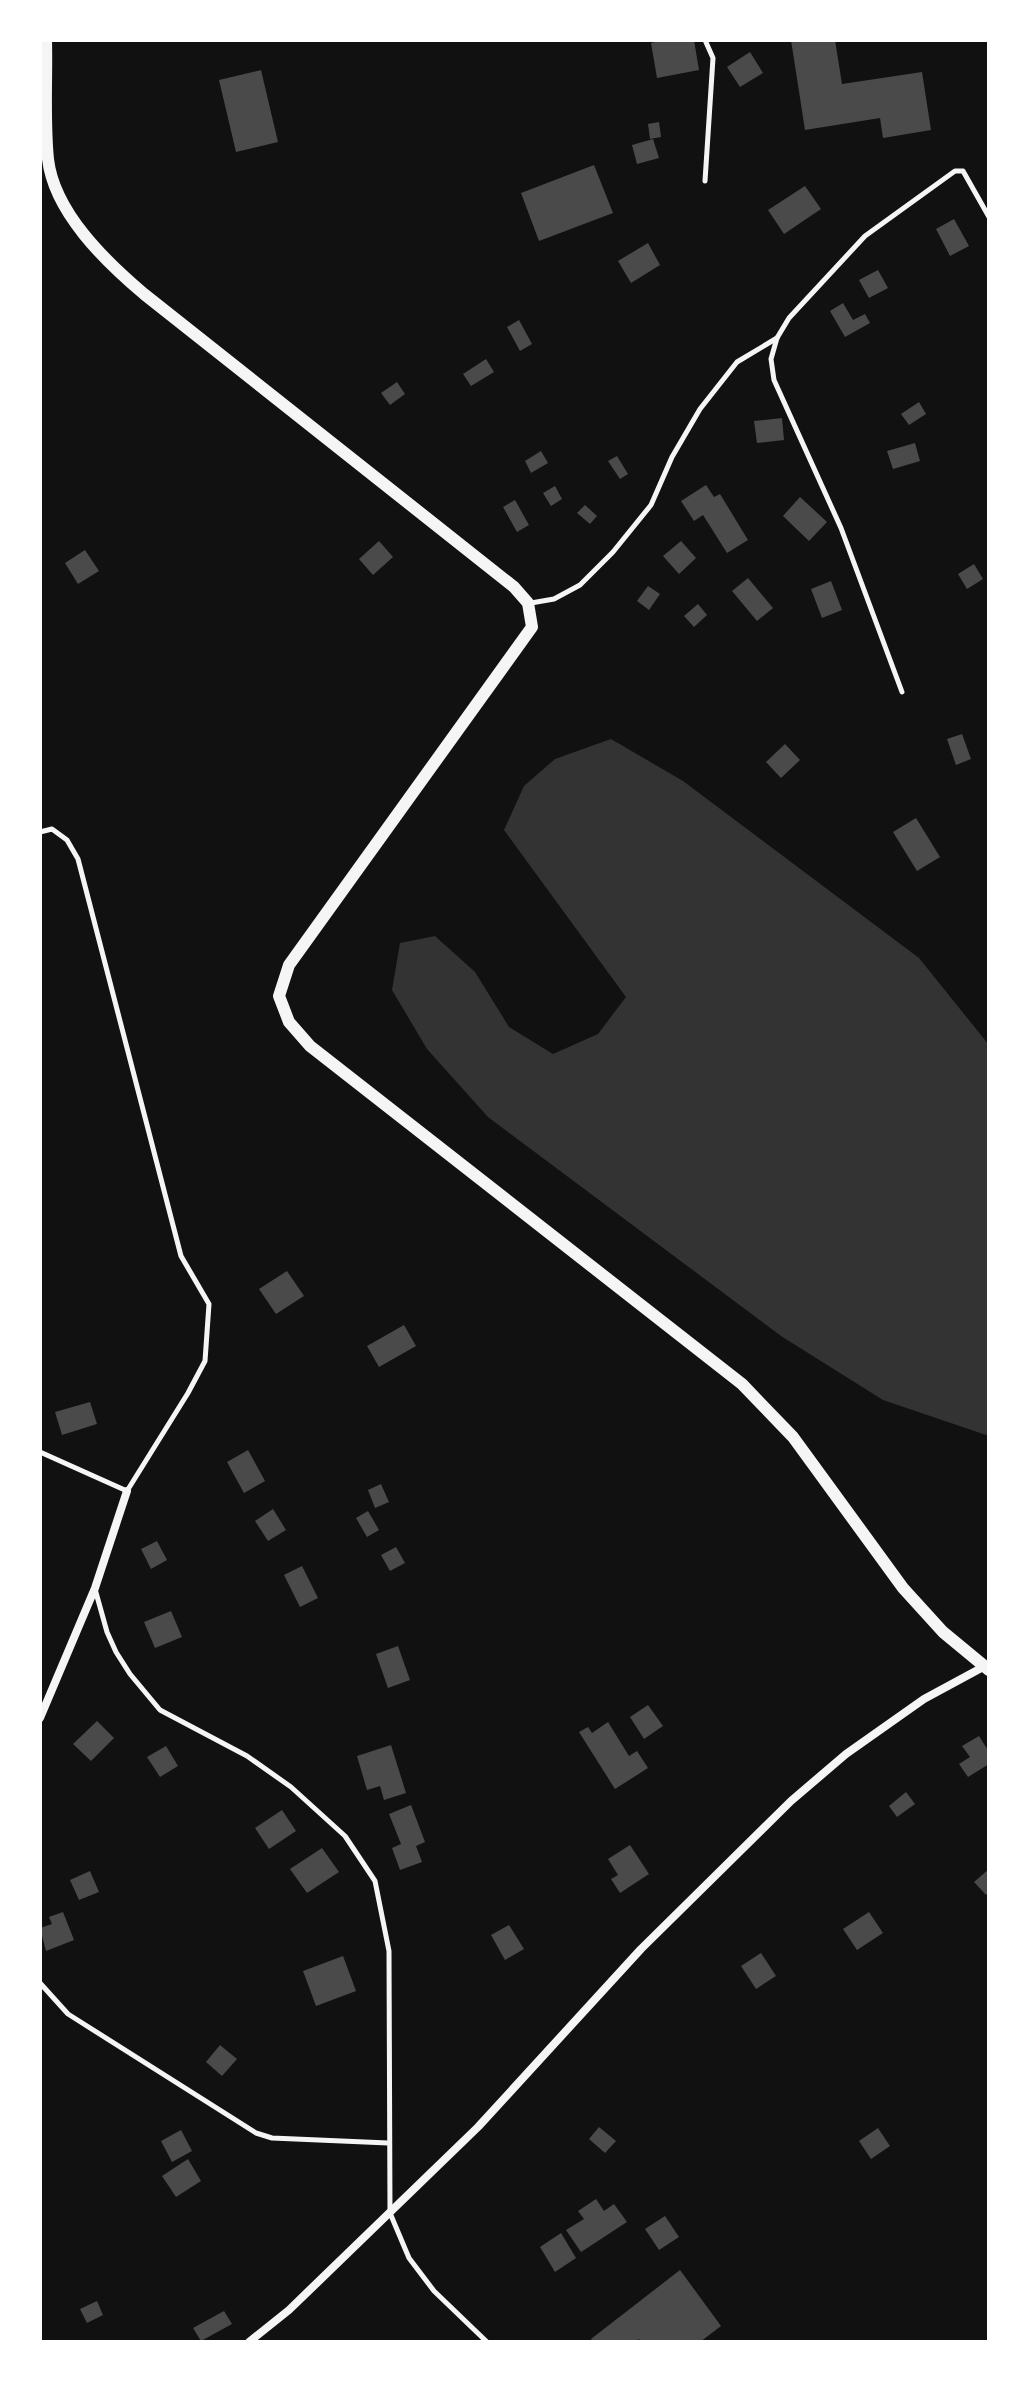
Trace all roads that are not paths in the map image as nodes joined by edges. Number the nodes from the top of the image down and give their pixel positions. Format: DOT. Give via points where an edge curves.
graph roads {
  1 [pos="46,40"];
  2 [pos="705,40"];
  3 [pos="705,181"];
  4 [pos="989,217"];
  5 [pos="777,338"];
  6 [pos="528,603"];
  7 [pos="902,692"];
  8 [pos="40,832"];
  9 [pos="40,1452"];
  10 [pos="127,1491"];
  11 [pos="95,1588"];
  12 [pos="987,1668"];
  13 [pos="40,1718"];
  14 [pos="40,1983"];
  15 [pos="388,2143"];
  16 [pos="390,2213"];
  17 [pos="249,2342"];
  18 [pos="487,2342"];
  1 -- 6 [label="street" via="48,162 81,232 144,294"];
  2 -- 3 [label="lane" via="713,58"];
  4 -- 5 [label="lane" via="963,171 955,171 865,236"];
  5 -- 6 [label="lane" via="737,362 700,409 651,505 613,552 580,585 554,599"];
  5 -- 7 [label="lane" via="771,359 774,380 841,528"];
  6 -- 12 [label="street" via="532,627 289,965 279,996 289,1022 310,1046 742,1384 793,1437 903,1588 943,1632"];
  8 -- 10 [label="lane" via="52,829 67,840 78,859 181,1256 209,1304 205,1361"];
  9 -- 10 [label="lane"];
  10 -- 11 [label="street"];
  11 -- 13 [label="street"];
  11 -- 15 [label="lane" via="116,1652 160,1710 247,1756 291,1787 345,1836 375,1881 389,1951"];
  12 -- 16 [label="street" via="924,1699 791,1801 641,1949 478,2127"];
  14 -- 15 [label="lane" via="68,2014 256,2133"];
  15 -- 16 [label="lane"];
  16 -- 17 [label="street"];
  16 -- 18 [label="lane" via="409,2258"];
}
